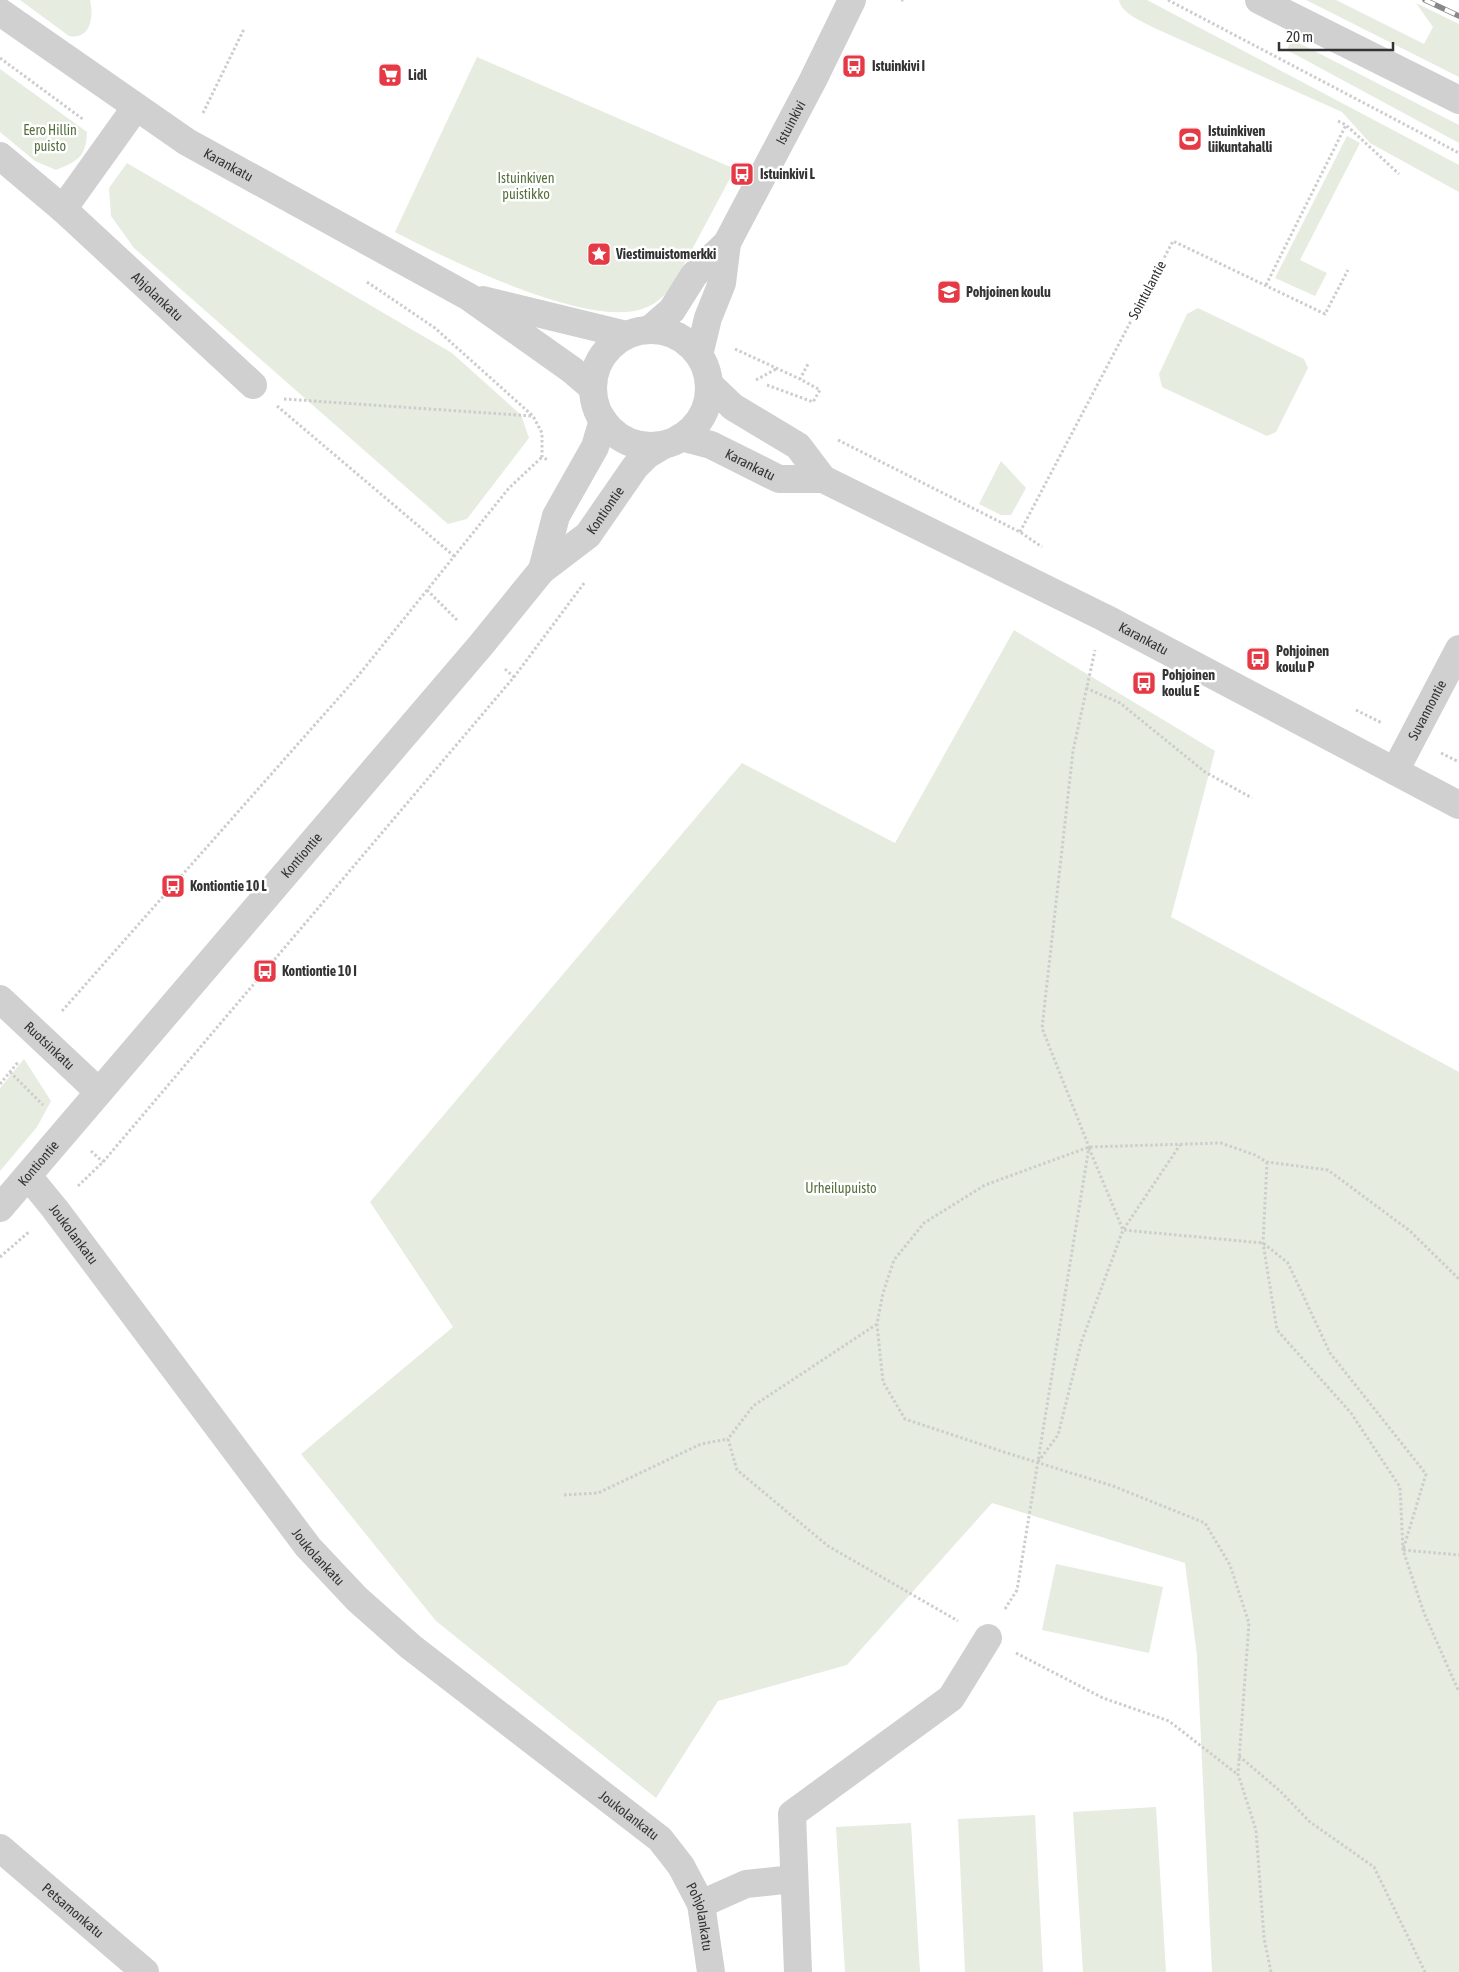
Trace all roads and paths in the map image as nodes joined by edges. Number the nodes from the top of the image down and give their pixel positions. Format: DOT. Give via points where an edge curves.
graph roads {
  1 [pos="852,0"];
  2 [pos="1168,0"];
  3 [pos="1259,0"];
  4 [pos="0,12"];
  5 [pos="244,29"];
  6 [pos="0,58"];
  7 [pos="1459,100"];
  8 [pos="136,107"];
  9 [pos="1338,121"];
  10 [pos="1346,125"];
  11 [pos="115,139"];
  12 [pos="187,142"];
  13 [pos="1459,154"];
  14 [pos="0,156"];
  15 [pos="1399,174"];
  16 [pos="63,209"];
  17 [pos="727,243"];
  18 [pos="1348,270"];
  19 [pos="361,279"];
  20 [pos="1266,286"];
  21 [pos="469,296"];
  22 [pos="638,332"];
  23 [pos="728,345"];
  24 [pos="699,354"];
  25 [pos="808,364"];
  26 [pos="777,368"];
  27 [pos="800,380"];
  28 [pos="709,384"];
  29 [pos="593,388"];
  30 [pos="261,392"];
  31 [pos="533,416"];
  32 [pos="603,420"];
  33 [pos="672,441"];
  34 [pos="542,457"];
  35 [pos="578,478"];
  36 [pos="823,479"];
  37 [pos="1020,532"];
  38 [pos="454,556"];
  39 [pos="542,570"];
  40 [pos="590,575"];
  41 [pos="1105,618"];
  42 [pos="1459,649"];
  43 [pos="1086,688"];
  44 [pos="1395,771"];
  45 [pos="1252,798"];
  46 [pos="1459,805"];
  47 [pos="0,999"];
  48 [pos="39,1037"];
  49 [pos="0,1084"];
  50 [pos="99,1092"];
  51 [pos="1180,1144"];
  52 [pos="1089,1147"];
  53 [pos="1267,1162"];
  54 [pos="28,1176"];
  55 [pos="82,1182"];
  56 [pos="85,1190"];
  57 [pos="0,1208"];
  58 [pos="55,1209"];
  59 [pos="1123,1230"];
  60 [pos="1262,1243"];
  61 [pos="1459,1279"];
  62 [pos="877,1324"];
  63 [pos="728,1439"];
  64 [pos="1038,1463"];
  65 [pos="564,1495"];
  66 [pos="1403,1550"];
  67 [pos="1459,1555"];
  68 [pos="988,1638"];
  69 [pos="1459,1692"];
  70 [pos="1239,1756"];
  71 [pos="1238,1774"];
  72 [pos="0,1848"];
  73 [pos="681,1866"];
  74 [pos="793,1879"];
  75 [pos="701,1904"];
  76 [pos="145,1972"];
  77 [pos="711,1972"];
  78 [pos="798,1972"];
  79 [pos="1271,1972"];
  80 [pos="1425,1972"];
  1 -- 17 [label="street, Istuinkivi"];
  2 -- 13 [label="path"];
  3 -- 7 [label="street"];
  4 -- 8 [label="street, Karankatu"];
  5 -- 12 [label="path" via="216,91"];
  6 -- 11 [label="path"];
  8 -- 11 [label="street"];
  8 -- 12 [label="street, Karankatu"];
  9 -- 10 [label="path"];
  10 -- 15 [label="path"];
  10 -- 20 [label="path"];
  11 -- 16 [label="street"];
  12 -- 21 [label="street, Karankatu"];
  14 -- 16 [label="street, Ahjolankatu"];
  16 -- 30 [label="street, Ahjolankatu"];
  17 -- 22 [label="street, Istuinkivi" via="694,275 672,310"];
  17 -- 24 [label="street, Istuinkivi" via="722,283 708,318"];
  18 -- 20 [label="path, Sointulantie" via="1325,314"];
  19 -- 31 [label="path" via="435,328"];
  20 -- 37 [label="path, Sointulantie" via="1173,241"];
  21 -- 22 [label="street, Karankatu"];
  21 -- 29 [label="street, Karankatu"];
  22 -- 24 [label="street" via="668,332"];
  22 -- 29 [label="street" via="606,352 594,375"];
  23 -- 26 [label="path"];
  24 -- 28 [label="street"];
  25 -- 27 [label="path"];
  26 -- 27 [label="path"];
  26 -- 27 [label="path" via="756,380 814,402 820,390"];
  28 -- 33 [label="street" via="707,403 701,417 692,428"];
  28 -- 36 [label="street, Karankatu" via="733,407 798,446"];
  29 -- 32 [label="street"];
  30 -- 31 [label="path"];
  30 -- 38 [label="path"];
  31 -- 34 [label="path" via="542,433"];
  32 -- 33 [label="street" via="615,433 629,441 646,445"];
  32 -- 35 [label="street, Kontiontie" via="595,447"];
  33 -- 36 [label="street, Karankatu" via="711,445 779,479"];
  33 -- 39 [label="street, Kontiontie" via="647,455 635,467 588,536"];
  34 -- 35 [label="path"];
  34 -- 38 [label="path" via="509,488"];
  35 -- 39 [label="street, Kontiontie" via="556,516"];
  36 -- 41 [label="street, Karankatu"];
  38 -- 48 [label="path" via="358,676"];
  39 -- 50 [label="street, Kontiontie"];
  40 -- 55 [label="path" via="514,677 103,1162"];
  41 -- 43 [label="path"];
  41 -- 44 [label="street, Karankatu"];
  42 -- 44 [label="street, Suvannontie"];
  43 -- 45 [label="path" via="1120,702 1205,772"];
  43 -- 52 [label="path" via="1072,751 1042,1028"];
  44 -- 46 [label="street, Karankatu"];
  47 -- 48 [label="street, Ruotsinkatu"];
  48 -- 49 [label="path"];
  48 -- 50 [label="street, Ruotsinkatu"];
  50 -- 54 [label="street, Kontiontie"];
  51 -- 52 [label="path"];
  51 -- 53 [label="path" via="1221,1144"];
  51 -- 59 [label="path"];
  52 -- 59 [label="path"];
  52 -- 62 [label="path" via="985,1185 924,1223 894,1260"];
  52 -- 64 [label="path"];
  53 -- 60 [label="path"];
  53 -- 61 [label="path" via="1328,1170 1410,1231"];
  54 -- 57 [label="street, Kontiontie"];
  54 -- 58 [label="street, Joukolankatu"];
  55 -- 56 [label="path"];
  55 -- 58 [label="path"];
  58 -- 73 [label="street, Joukolankatu" via="308,1547 357,1599 411,1647 660,1839"];
  59 -- 60 [label="path"];
  59 -- 64 [label="path" via="1081,1343 1058,1435"];
  60 -- 66 [label="path" via="1277,1330 1351,1413 1400,1487"];
  60 -- 66 [label="path" via="1288,1263 1330,1353 1426,1474"];
  62 -- 63 [label="path" via="753,1406"];
  62 -- 64 [label="path" via="884,1382 905,1419"];
  63 -- 65 [label="path" via="702,1444 598,1493"];
  63 -- 68 [label="path" via="737,1470 828,1546"];
  64 -- 68 [label="path" via="1017,1590"];
  64 -- 70 [label="path" via="1113,1486 1205,1523 1230,1565 1249,1624"];
  66 -- 67 [label="path"];
  66 -- 69 [label="path" via="1424,1613"];
  68 -- 71 [label="path" via="1103,1698 1169,1721"];
  68 -- 74 [label="street" via="951,1698 792,1814"];
  70 -- 71 [label="path"];
  70 -- 80 [label="path" via="1310,1822 1374,1867"];
  71 -- 79 [label="path" via="1256,1830 1264,1938"];
  72 -- 76 [label="street, Petsamonkatu"];
  73 -- 75 [label="street, Pohjolankatu"];
  74 -- 75 [label="street" via="746,1884"];
  74 -- 78 [label="street"];
  75 -- 77 [label="street, Pohjolankatu"];
}
